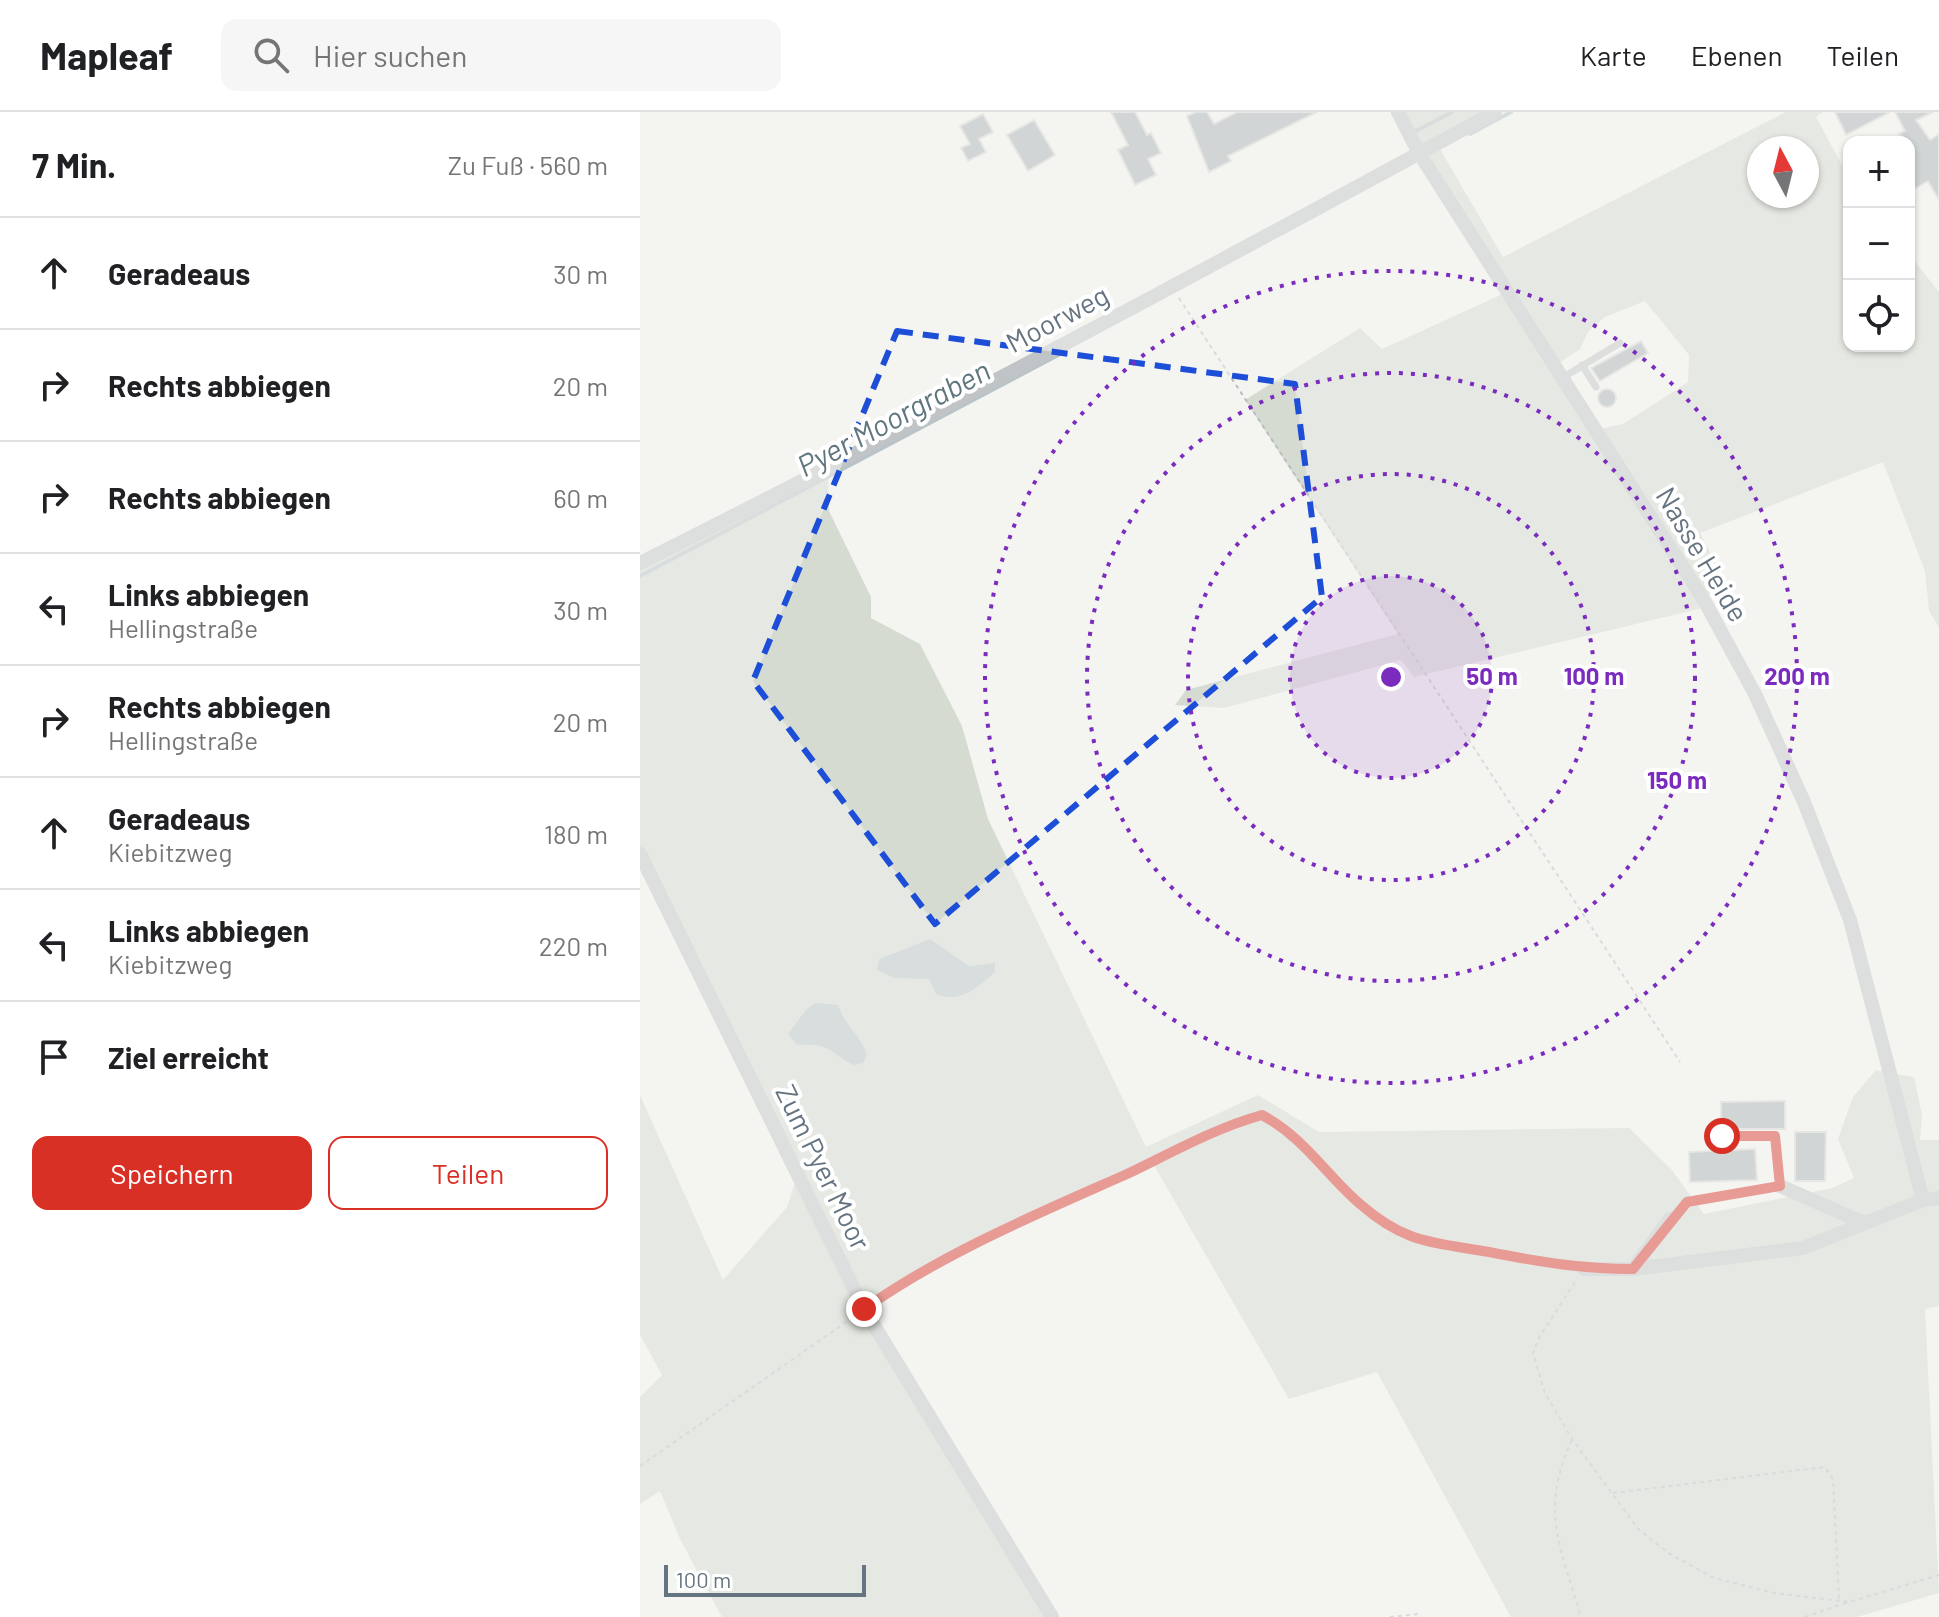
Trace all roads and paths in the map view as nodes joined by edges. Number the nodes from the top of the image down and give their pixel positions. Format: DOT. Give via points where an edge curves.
graph roads {
  1 [pos="1398,112"];
  2 [pos="1495,112"];
  3 [pos="1419,153"];
  4 [pos="1172,287"];
  5 [pos="1620,343"];
  6 [pos="1582,365"];
  7 [pos="1562,378"];
  8 [pos="1596,387"];
  9 [pos="640,563"];
  10 [pos="640,854"];
  11 [pos="1680,1062"];
  12 [pos="1722,1136"];
  13 [pos="1780,1186"];
  14 [pos="1939,1198"];
  15 [pos="1923,1200"];
  16 [pos="1670,1219"];
  17 [pos="1864,1223"];
  18 [pos="1584,1269"];
  19 [pos="1633,1269"];
  20 [pos="864,1309"];
  21 [pos="1572,1439"];
  22 [pos="640,1466"];
  23 [pos="1610,1493"];
  24 [pos="1939,1575"];
  25 [pos="1839,1601"];
  26 [pos="1849,1602"];
  27 [pos="1052,1617"];
  28 [pos="1390,1617"];
  29 [pos="1419,1617"];
  30 [pos="1581,1617"];
  31 [pos="1805,1617"];
  1 -- 3 [label="street, Nasse Heide"];
  2 -- 3 [label="street, Moorweg"];
  3 -- 4 [label="street, Moorweg"];
  3 -- 7 [label="street, Nasse Heide"];
  4 -- 9 [label="street, Moorweg"];
  4 -- 11 [label="path"];
  5 -- 6 [label="lane"];
  6 -- 7 [label="lane"];
  6 -- 8 [label="lane"];
  7 -- 15 [label="street, Nasse Heide" via="1705,602 1804,802 1850,920"];
  10 -- 20 [label="street, Zum Pyer Moor"];
  12 -- 13 [label="lane" via="1775,1136"];
  13 -- 16 [label="lane" via="1687,1202"];
  13 -- 17 [label="street"];
  14 -- 15 [label="street"];
  15 -- 17 [label="street"];
  16 -- 19 [label="street"];
  17 -- 19 [label="street" via="1803,1248"];
  18 -- 19 [label="street"];
  18 -- 20 [label="path" via="1429,1244 1394,1231 1359,1203 1290,1130 1262,1115 1232,1123 1021,1222 913,1275"];
  18 -- 21 [label="path" via="1533,1353 1545,1393"];
  20 -- 22 [label="path"];
  20 -- 27 [label="street, Zum Pyer Moor"];
  21 -- 23 [label="path"];
  21 -- 30 [label="path" via="1553,1500 1553,1524"];
  23 -- 25 [label="path" via="1639,1530 1714,1578"];
  23 -- 25 [label="path" via="1825,1467 1833,1479"];
  24 -- 26 [label="path"];
  25 -- 26 [label="path"];
  26 -- 31 [label="path"];
  28 -- 29 [label="path"];
}
